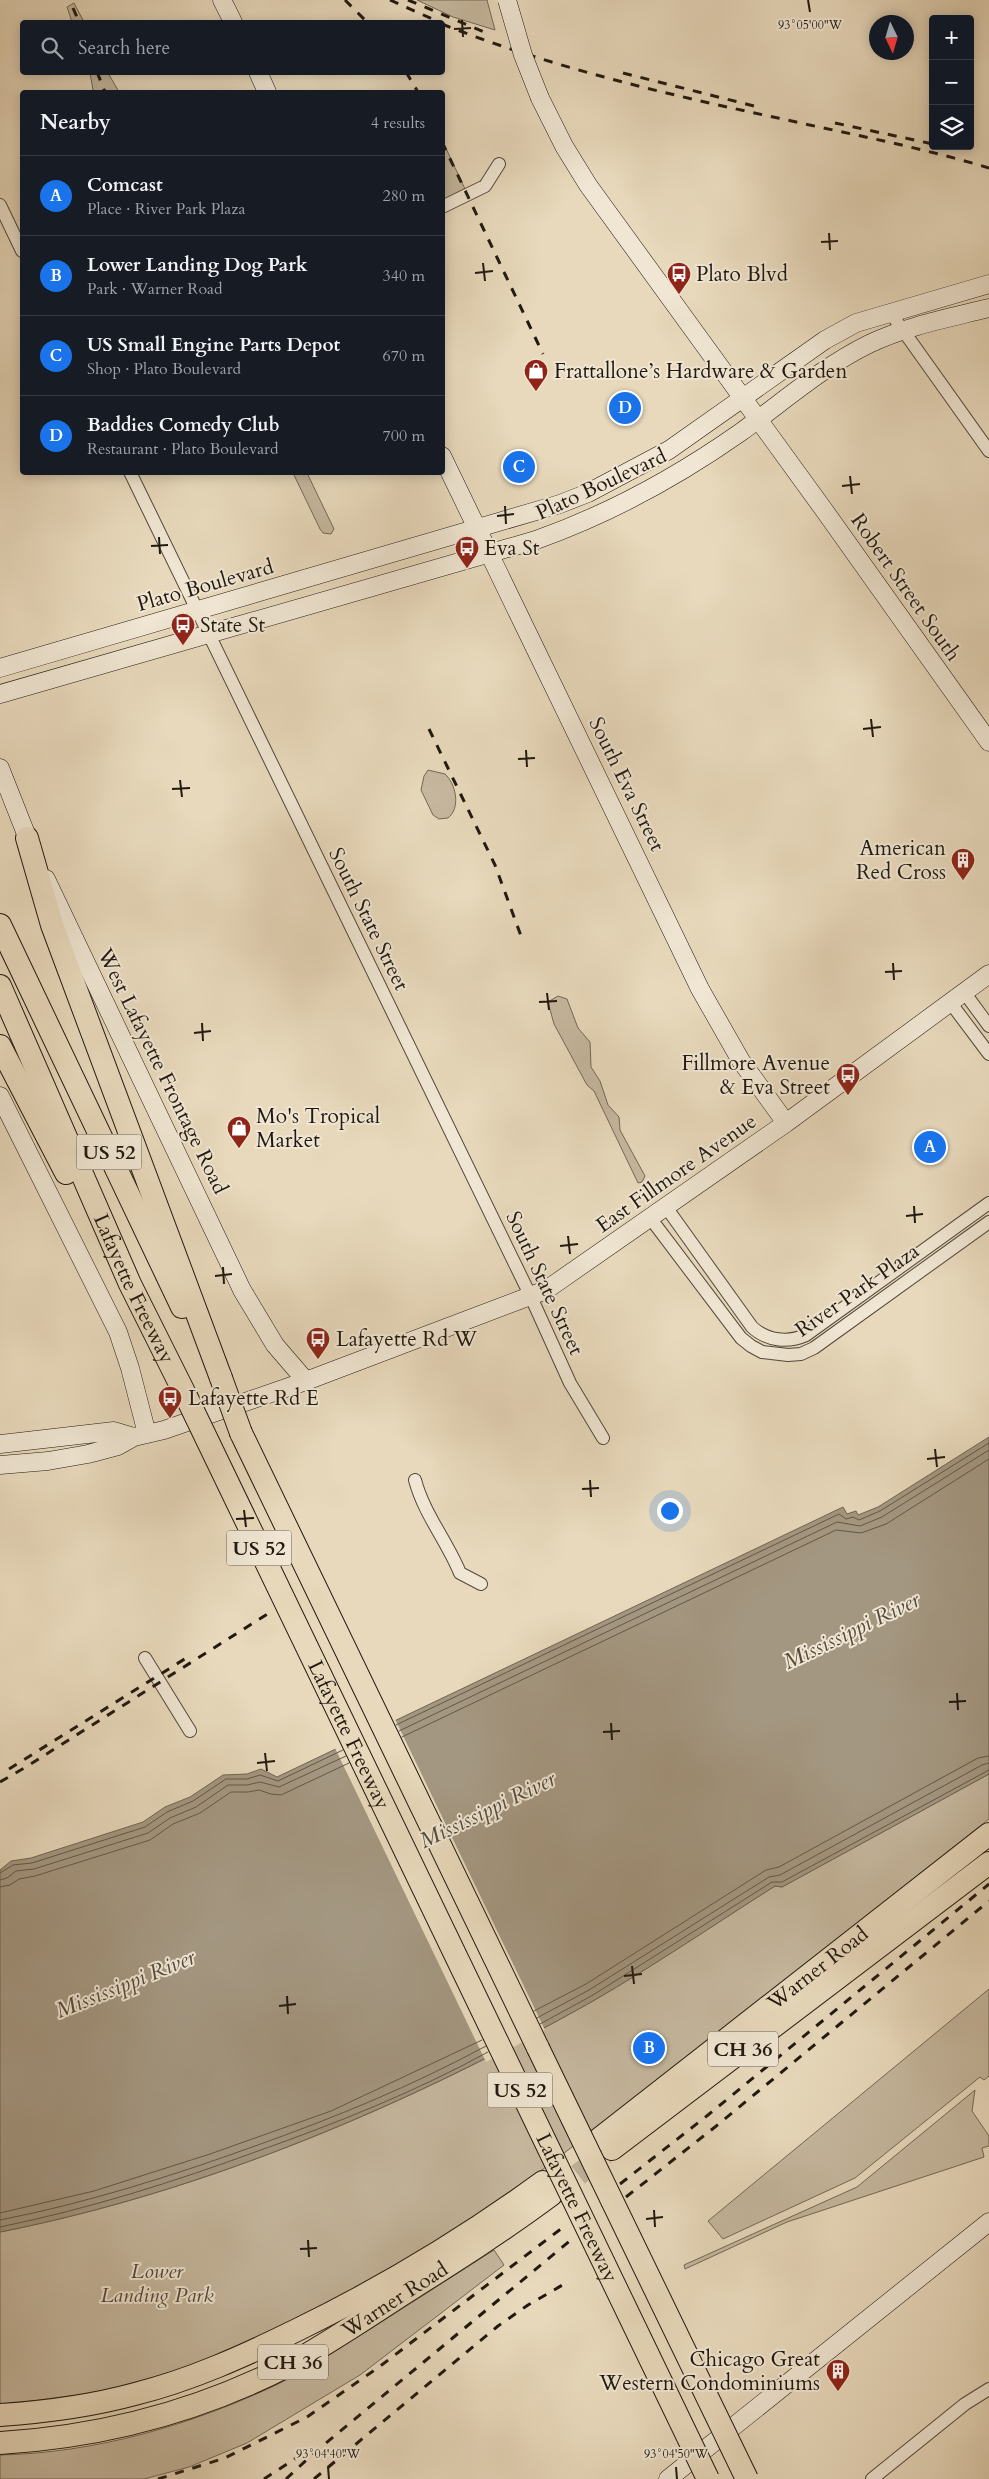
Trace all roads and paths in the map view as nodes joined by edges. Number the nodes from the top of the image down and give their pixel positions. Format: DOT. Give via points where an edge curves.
graph roads {
  1 [pos="222,0"];
  2 [pos="508,0"];
  3 [pos="232,20"];
  4 [pos="259,75"];
  5 [pos="266,90"];
  6 [pos="499,164"];
  7 [pos="0,205"];
  8 [pos="445,206"];
  9 [pos="20,247"];
  10 [pos="989,284"];
  11 [pos="989,308"];
  12 [pos="890,312"];
  13 [pos="904,331"];
  14 [pos="744,399"];
  15 [pos="758,419"];
  16 [pos="989,452"];
  17 [pos="445,462"];
  18 [pos="131,475"];
  19 [pos="477,530"];
  20 [pos="490,552"];
  21 [pos="196,611"];
  22 [pos="208,634"];
  23 [pos="0,668"];
  24 [pos="0,694"];
  25 [pos="988,739"];
  26 [pos="0,768"];
  27 [pos="27,838"];
  28 [pos="0,925"];
  29 [pos="989,974"];
  30 [pos="0,986"];
  31 [pos="957,997"];
  32 [pos="989,1026"];
  33 [pos="0,1046"];
  34 [pos="989,1054"];
  35 [pos="0,1096"];
  36 [pos="786,1123"];
  37 [pos="989,1203"];
  38 [pos="666,1207"];
  39 [pos="651,1218"];
  40 [pos="989,1222"];
  41 [pos="130,1284"];
  42 [pos="531,1297"];
  43 [pos="218,1380"];
  44 [pos="306,1382"];
  45 [pos="141,1436"];
  46 [pos="603,1438"];
  47 [pos="0,1444"];
  48 [pos="0,1465"];
  49 [pos="415,1480"];
  50 [pos="480,1584"];
  51 [pos="145,1658"];
  52 [pos="190,1731"];
  53 [pos="989,1834"];
  54 [pos="989,1863"];
  55 [pos="989,2222"];
  56 [pos="989,2389"];
  57 [pos="0,2415"];
  58 [pos="0,2443"];
  59 [pos="668,2479"];
  60 [pos="708,2479"];
  61 [pos="747,2479"];
  62 [pos="872,2479"];
  1 -- 3 [label="main road"];
  2 -- 14 [label="main road, Robert Street South, bridge" via="523,55 564,146 588,185"];
  4 -- 5 [label="main road"];
  6 -- 8 [label="street" via="484,186"];
  7 -- 9 [label="street"];
  10 -- 12 [label="main road, Plato Boulevard"];
  11 -- 13 [label="main road, Plato Boulevard"];
  12 -- 13 [label="street"];
  12 -- 14 [label="main road, Plato Boulevard" via="856,323 833,335"];
  13 -- 15 [label="main road, Plato Boulevard" via="854,352"];
  13 -- 16 [label="street"];
  14 -- 15 [label="main road, Robert Street South"];
  14 -- 19 [label="main road, Plato Boulevard" via="661,455 588,493"];
  15 -- 20 [label="main road, Plato Boulevard" via="665,482 606,512 536,540"];
  15 -- 25 [label="main road, Robert Street South"];
  17 -- 19 [label="main road, South Eva Street"];
  18 -- 21 [label="street, South State Street"];
  19 -- 20 [label="main road, South Eva Street"];
  19 -- 21 [label="main road, Plato Boulevard"];
  20 -- 22 [label="main road, Plato Boulevard"];
  20 -- 36 [label="main road, South Eva Street" via="700,989 741,1061"];
  21 -- 22 [label="street, South State Street"];
  21 -- 23 [label="main road, Plato Boulevard"];
  22 -- 24 [label="main road, Plato Boulevard"];
  22 -- 42 [label="street, South State Street"];
  26 -- 27 [label="main road, West Lafayette Frontage Road"];
  27 -- 43 [label="highway" via="52,924"];
  27 -- 44 [label="main road, West Lafayette Frontage Road" via="242,1290 275,1345"];
  28 -- 43 [label="highway, Lafayette Freeway / US 52"];
  29 -- 31 [label="main road, East Fillmore Avenue"];
  30 -- 41 [label="highway, Lafayette Freeway / US 52"];
  31 -- 32 [label="street"];
  31 -- 34 [label="street"];
  31 -- 36 [label="main road, East Fillmore Avenue"];
  33 -- 41 [label="highway" via="90,1220"];
  35 -- 45 [label="main road" via="118,1332 130,1368"];
  36 -- 38 [label="main road, East Fillmore Avenue"];
  37 -- 38 [label="street, River Park Plaza" via="806,1335 788,1340 767,1337 752,1327"];
  38 -- 39 [label="main road, East Fillmore Avenue"];
  39 -- 40 [label="street, River Park Plaza" via="741,1338 762,1352 788,1355 814,1348"];
  39 -- 42 [label="main road, East Fillmore Avenue" via="561,1281"];
  41 -- 60 [label="highway, Lafayette Freeway / US 52, bridge"];
  42 -- 44 [label="main road, East Fillmore Avenue"];
  42 -- 46 [label="street, South State Street" via="570,1383"];
  43 -- 61 [label="highway, Lafayette Freeway / US 52, bridge"];
  44 -- 45 [label="main road, East Fillmore Avenue"];
  45 -- 47 [label="main road" via="114,1431"];
  45 -- 48 [label="main road, East Fillmore Avenue" via="88,1454"];
  49 -- 50 [label="street" via="421,1502 450,1550 460,1574"];
  51 -- 52 [label="street"];
  53 -- 54 [label="highway, Warner Road / CH 36" via="601,2147"];
  55 -- 59 [label="main road"];
  56 -- 62 [label="street" via="965,2404"];
  57 -- 58 [label="highway, Warner Road / CH 36" via="63,2409 134,2394 236,2359 324,2317 548,2188 504,2230 329,2342 264,2377 213,2399 145,2421 68,2437"];
}
